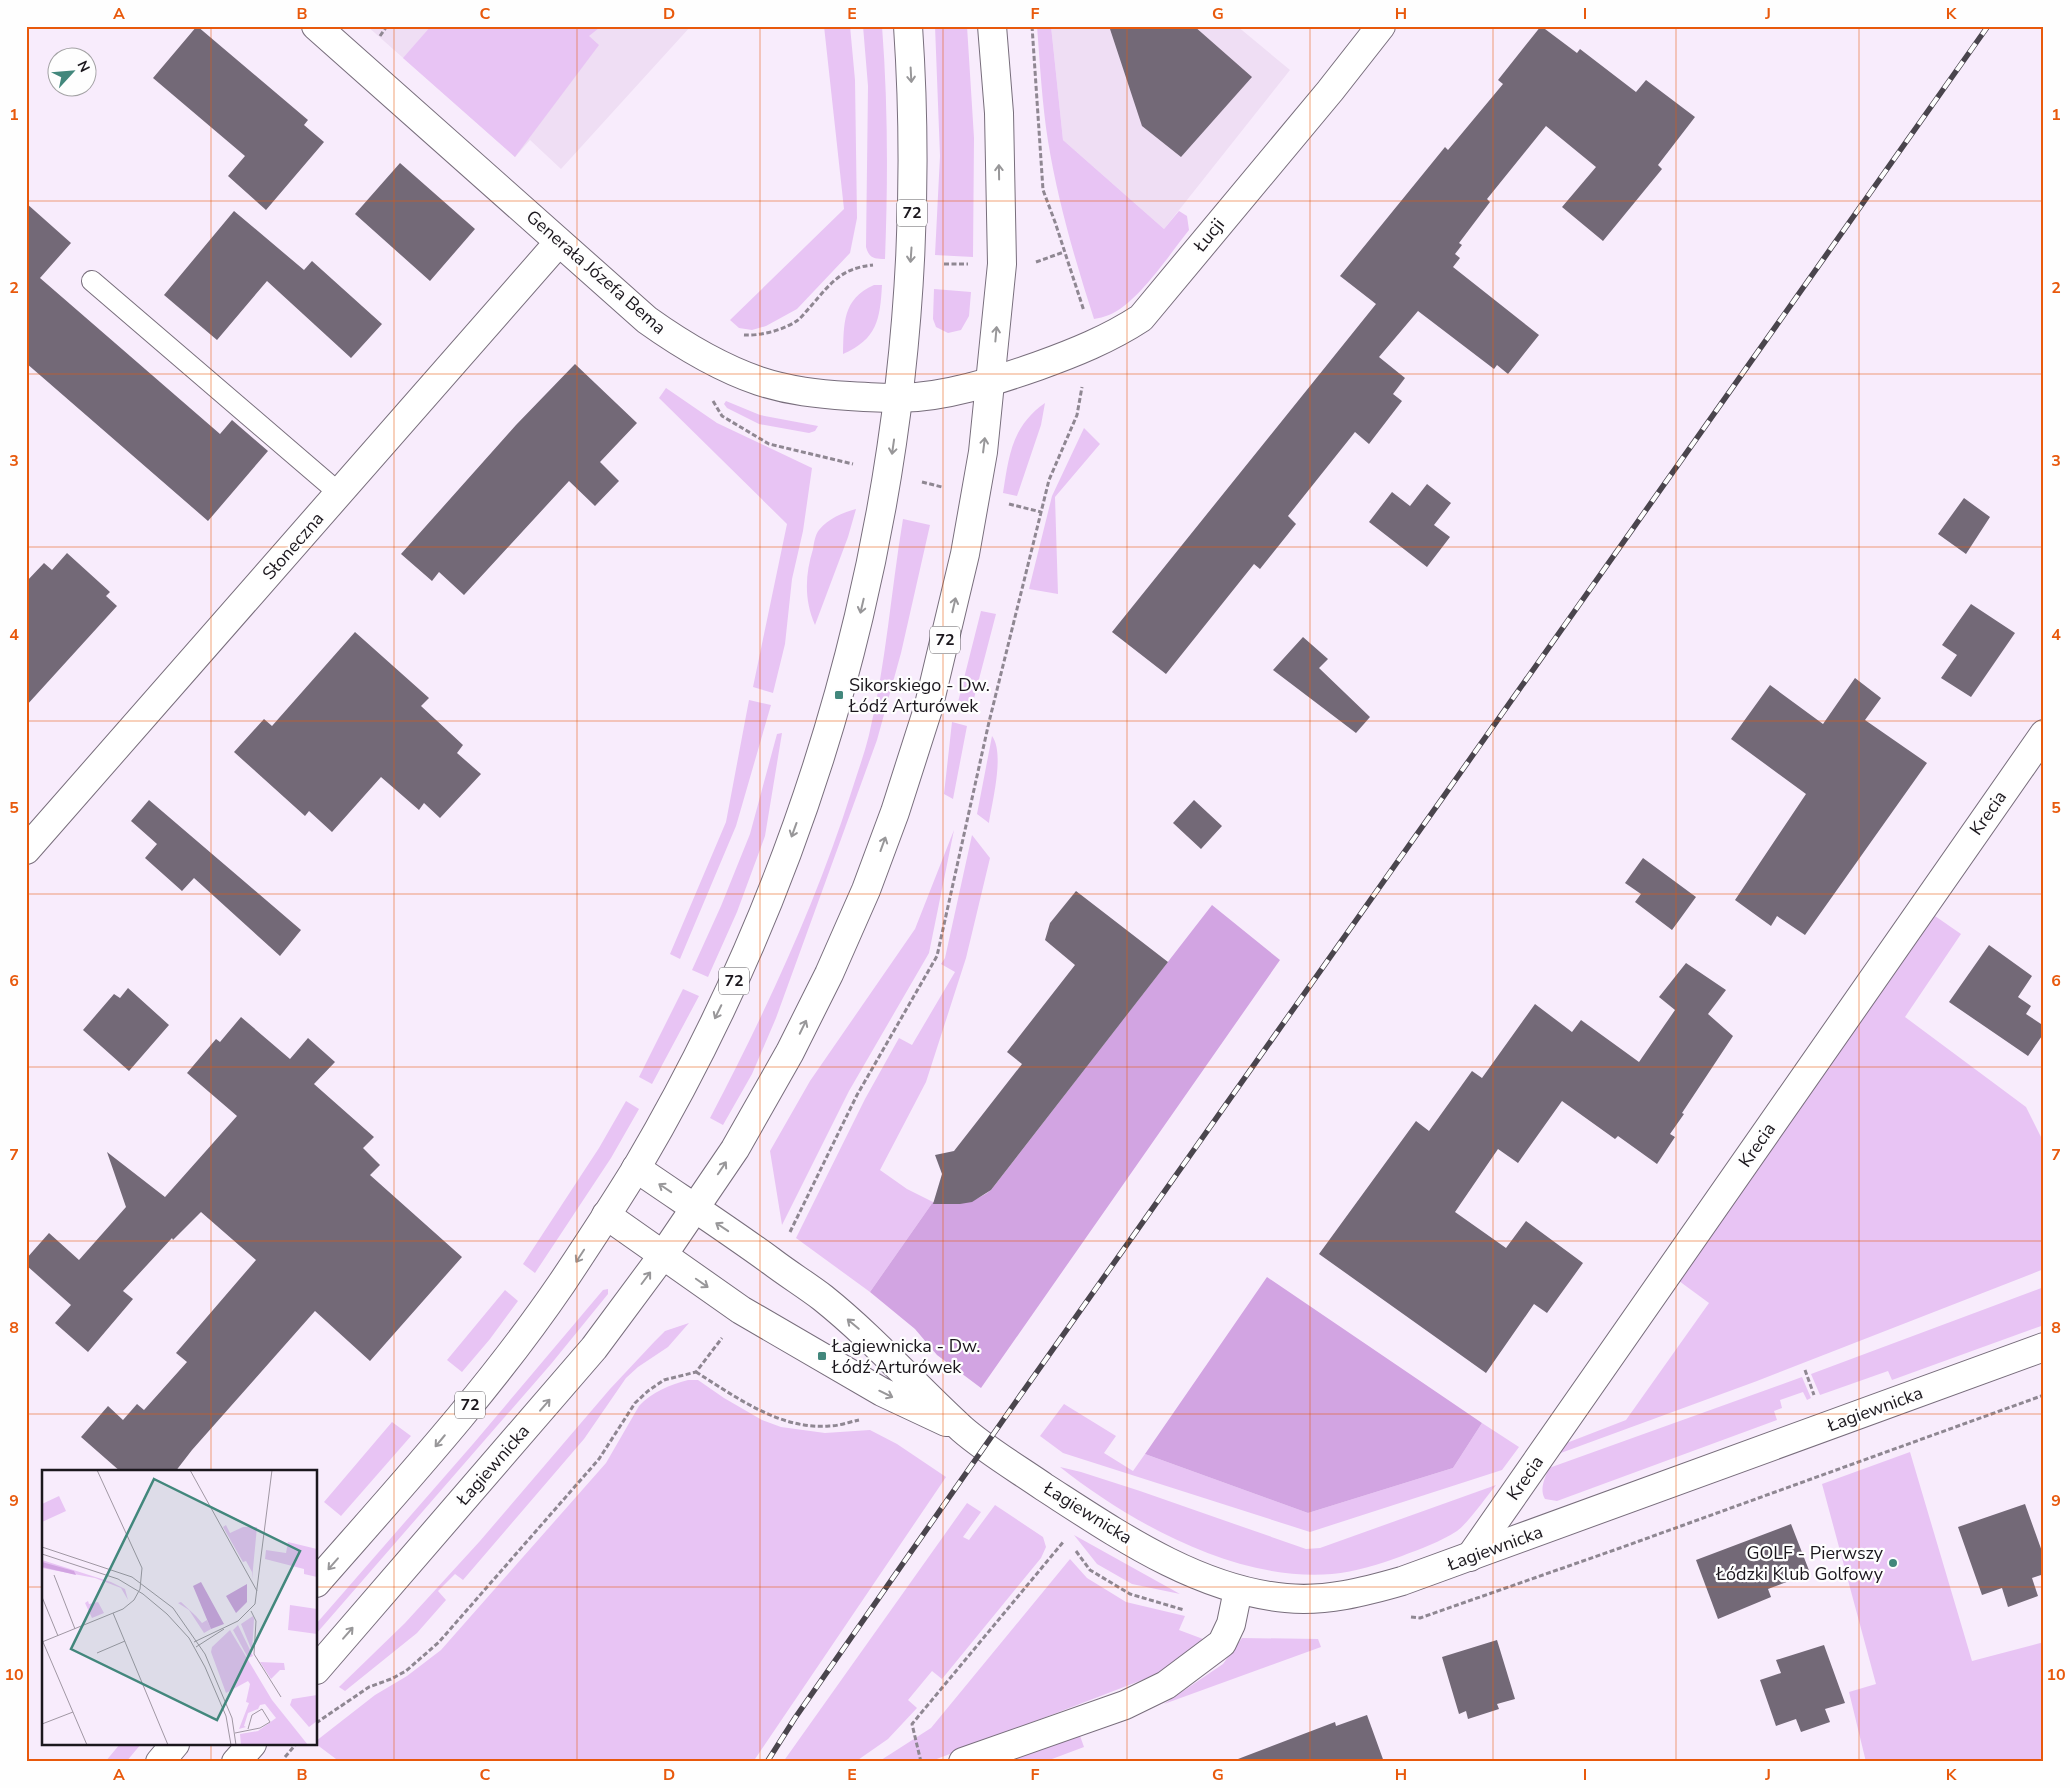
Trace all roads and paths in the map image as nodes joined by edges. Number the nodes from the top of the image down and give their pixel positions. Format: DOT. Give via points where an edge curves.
graph roads {
  1 [pos="316,26"];
  2 [pos="908,26"];
  3 [pos="992,26"];
  4 [pos="1032,26"];
  5 [pos="1381,26"];
  6 [pos="559,242"];
  7 [pos="1064,252"];
  8 [pos="1031,263"];
  9 [pos="882,264"];
  10 [pos="940,264"];
  11 [pos="976,264"];
  12 [pos="92,281"];
  13 [pos="1086,314"];
  14 [pos="697,352"];
  15 [pos="1083,381"];
  16 [pos="991,382"];
  17 [pos="899,398"];
  18 [pos="854,465"];
  19 [pos="339,493"];
  20 [pos="1006,503"];
  21 [pos="1041,512"];
  22 [pos="2044,734"];
  23 [pos="26,850"];
  24 [pos="636,1168"];
  25 [pos="695,1208"];
  26 [pos="606,1215"];
  27 [pos="786,1240"];
  28 [pos="663,1255"];
  29 [pos="728,1330"];
  30 [pos="2044,1347"];
  31 [pos="1805,1370"];
  32 [pos="696,1372"];
  33 [pos="2044,1395"];
  34 [pos="1815,1397"];
  35 [pos="866,1419"];
  36 [pos="964,1430"];
  37 [pos="1065,1541"];
  38 [pos="1470,1557"];
  39 [pos="318,1581"];
  40 [pos="1238,1590"];
  41 [pos="1405,1617"];
  42 [pos="318,1668"];
  43 [pos="318,1722"];
  44 [pos="173,1746"];
  45 [pos="250,1746"];
  46 [pos="294,1746"];
  47 [pos="160,1762"];
  48 [pos="236,1762"];
  49 [pos="282,1762"];
  50 [pos="921,1762"];
  51 [pos="963,1762"];
  1 -- 6 [label="street, Generała Józefa Bema"];
  2 -- 17 [label="street, 72, one-way" via="914,133 912,245"];
  16 -- 3 [label="street, 72, one-way" via="1002,264"];
  4 -- 7 [label="path" via="1043,190"];
  5 -- 16 [label="street, Łucji" via="1141,318 1066,356"];
  6 -- 14 [label="street, Generała Józefa Bema" via="646,320"];
  6 -- 19 [label="street, Słoneczna"];
  7 -- 8 [label="path"];
  7 -- 13 [label="path"];
  9 -- 14 [label="path" via="850,269 791,324 754,336 738,335"];
  10 -- 11 [label="path"];
  12 -- 19 [label="lane"];
  14 -- 17 [label="street, Generała Józefa Bema" via="734,371 784,388 830,395"];
  14 -- 18 [label="path" via="708,391 722,416 769,444"];
  15 -- 21 [label="path" via="1076,415 1048,480"];
  16 -- 17 [label="street, Generała Józefa Bema"];
  25 -- 16 [label="street, 72, one-way" via="735,1149 790,1052 849,931 895,812 928,709 954,605 978,488"];
  17 -- 24 [label="street, 72, one-way" via="885,496 862,607 811,784 768,902 732,984"];
  19 -- 23 [label="street, Słoneczna"];
  20 -- 21 [label="path"];
  21 -- 27 [label="path" via="985,740 937,956 857,1095"];
  22 -- 38 [label="street, Krecia"];
  25 -- 24 [label="street, Łagiewnicka, one-way"];
  24 -- 26 [label="street, 72"];
  25 -- 28 [label="street, Łagiewnicka / 72"];
  36 -- 25 [label="street, Łagiewnicka, one-way" via="872,1340 822,1298"];
  26 -- 28 [label="street, Łagiewnicka"];
  26 -- 39 [label="street, 72, one-way" via="534,1322 470,1405"];
  28 -- 36 [label="street, Łagiewnicka, one-way" via="741,1310 882,1392"];
  42 -- 28 [label="street, Łagiewnicka / 72, one-way" via="594,1348"];
  29 -- 32 [label="path"];
  30 -- 38 [label="street, Łagiewnicka"];
  31 -- 34 [label="path"];
  32 -- 35 [label="path" via="766,1414 801,1425 829,1426"];
  32 -- 43 [label="path" via="664,1380 635,1403 599,1459 439,1642 406,1671 369,1687"];
  33 -- 41 [label="path" via="1420,1618"];
  36 -- 40 [label="street, Łagiewnicka" via="1030,1477 1125,1537 1193,1573"];
  37 -- 50 [label="path" via="912,1724"];
  38 -- 40 [label="street, Łagiewnicka" via="1380,1587 1330,1597 1286,1598"];
  40 -- 51 [label="street" via="1231,1624 1222,1643 1166,1685 1125,1704"];
  44 -- 47 [label="street"];
  45 -- 48 [label="street"];
  46 -- 49 [label="path"];
}
